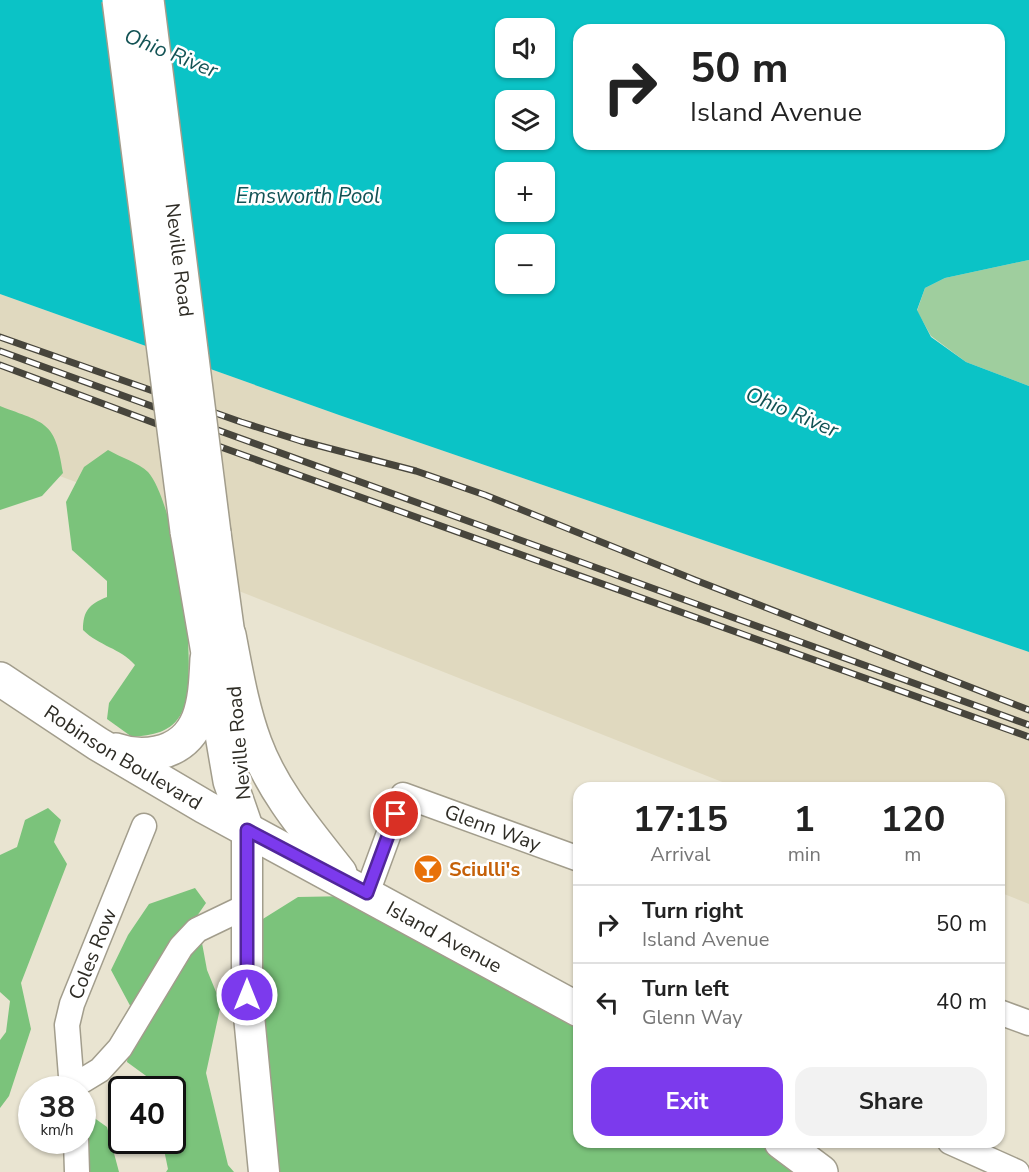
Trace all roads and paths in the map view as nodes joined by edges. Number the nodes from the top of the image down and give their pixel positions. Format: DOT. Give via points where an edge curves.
graph roads {
  1 [pos="119,0"];
  2 [pos="147,0"];
  3 [pos="201,532"];
  4 [pos="229,635"];
  5 [pos="207,659"];
  6 [pos="0,679"];
  7 [pos="98,744"];
  8 [pos="144,826"];
  9 [pos="247,830"];
  10 [pos="573,857"];
  11 [pos="358,889"];
  12 [pos="247,906"];
  13 [pos="573,1007"];
  14 [pos="1005,1014"];
  15 [pos="1029,1023"];
  16 [pos="71,1076"];
  17 [pos="91,1076"];
  18 [pos="789,1148"];
  19 [pos="963,1148"];
  20 [pos="76,1154"];
  21 [pos="76,1172"];
  22 [pos="264,1172"];
  23 [pos="821,1172"];
  24 [pos="1017,1172"];
  1 -- 3 [label="main road, Neville Road, bridge"];
  2 -- 3 [label="main road, Neville Road, bridge"];
  3 -- 4 [label="main road, Neville Road"];
  3 -- 5 [label="main road, Neville Road"];
  4 -- 9 [label="main road, Neville Road"];
  4 -- 11 [label="main road" via="254,742 269,776 287,804"];
  5 -- 7 [label="main road" via="202,712 196,726 179,745 137,755"];
  5 -- 9 [label="main road, Neville Road" via="230,781"];
  6 -- 7 [label="main road, Robinson Boulevard"];
  7 -- 9 [label="main road, Robinson Boulevard"];
  8 -- 16 [label="street, Coles Row" via="72,1004 67,1025"];
  9 -- 11 [label="main road, Island Avenue"];
  9 -- 12 [label="street"];
  10 -- 11 [label="street, Glenn Way" via="403,795"];
  11 -- 13 [label="main road, Island Avenue"];
  12 -- 17 [label="street, Coles Row" via="197,930 181,947 120,1048"];
  12 -- 22 [label="street" via="247,995"];
  14 -- 15 [label="street"];
  18 -- 23 [label="main road"];
  19 -- 24 [label="street"];
  20 -- 21 [label="street"];
}
